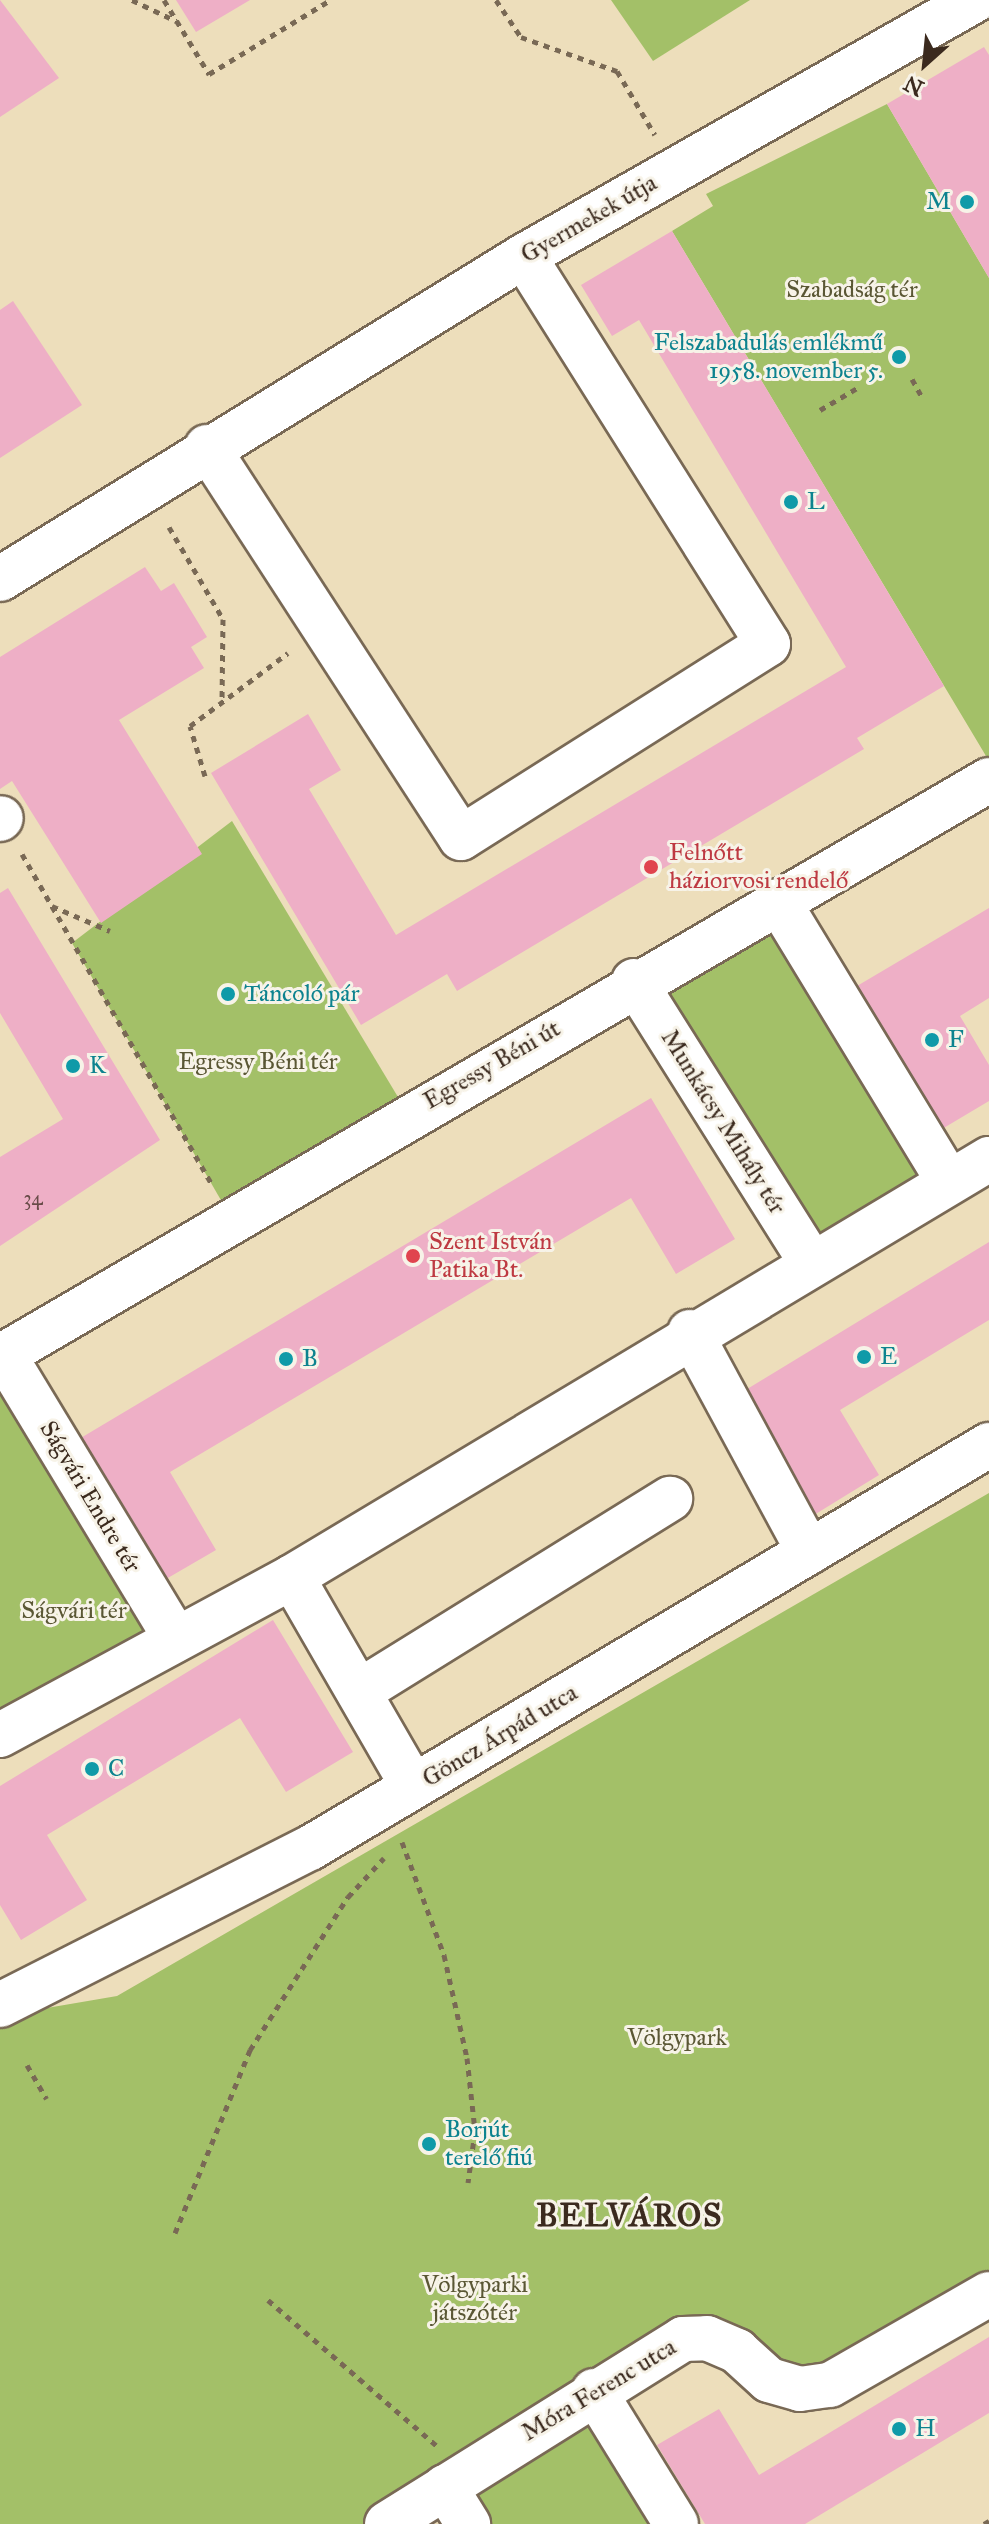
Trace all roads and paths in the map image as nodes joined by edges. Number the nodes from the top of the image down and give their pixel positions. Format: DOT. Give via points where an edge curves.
graph roads {
  1 [pos="132,0"];
  2 [pos="164,0"];
  3 [pos="330,0"];
  4 [pos="496,0"];
  5 [pos="975,0"];
  6 [pos="177,22"];
  7 [pos="676,170"];
  8 [pos="524,256"];
  9 [pos="912,379"];
  10 [pos="857,388"];
  11 [pos="922,397"];
  12 [pos="820,410"];
  13 [pos="207,447"];
  14 [pos="145,488"];
  15 [pos="0,579"];
  16 [pos="323,629"];
  17 [pos="222,699"];
  18 [pos="205,776"];
  19 [pos="989,780"];
  20 [pos="0,819"];
  21 [pos="778,901"];
  22 [pos="52,905"];
  23 [pos="110,931"];
  24 [pos="634,981"];
  25 [pos="989,1159"];
  26 [pos="949,1182"];
  27 [pos="221,1201"];
  28 [pos="811,1262"];
  29 [pos="690,1332"];
  30 [pos="2,1356"];
  31 [pos="989,1445"];
  32 [pos="670,1499"];
  33 [pos="809,1552"];
  34 [pos="292,1577"];
  35 [pos="176,1639"];
  36 [pos="360,1691"];
  37 [pos="0,1735"];
  38 [pos="413,1787"];
  39 [pos="396,1827"];
  40 [pos="401,1840"];
  41 [pos="1,2002"];
  42 [pos="27,2065"];
  43 [pos="47,2099"];
  44 [pos="468,2183"];
  45 [pos="175,2233"];
  46 [pos="989,2294"];
  47 [pos="268,2300"];
  48 [pos="594,2391"];
  49 [pos="454,2481"];
  50 [pos="387,2524"];
  51 [pos="468,2524"];
  52 [pos="676,2524"];
  1 -- 6 [label="path"];
  2 -- 6 [label="path"];
  3 -- 6 [label="path" via="209,74"];
  4 -- 7 [label="path" via="521,37 617,71"];
  5 -- 7 [label="street, Gyermekek útja"];
  7 -- 8 [label="street, Gyermekek útja"];
  8 -- 13 [label="street, Gyermekek útja"];
  8 -- 16 [label="street" via="768,644 461,838"];
  9 -- 11 [label="path"];
  10 -- 12 [label="path"];
  13 -- 14 [label="street"];
  13 -- 16 [label="street"];
  14 -- 15 [label="street"];
  14 -- 17 [label="path" via="223,619"];
  16 -- 17 [label="path"];
  17 -- 18 [label="path" via="190,726"];
  19 -- 21 [label="street, Egressy Béni út"];
  20 -- 22 [label="path"];
  21 -- 24 [label="street, Egressy Béni út"];
  21 -- 26 [label="street"];
  22 -- 23 [label="path"];
  22 -- 27 [label="path"];
  24 -- 28 [label="street, Munkácsy Mihály tér"];
  24 -- 30 [label="street, Egressy Béni út"];
  25 -- 26 [label="street"];
  26 -- 28 [label="street"];
  28 -- 29 [label="street"];
  29 -- 33 [label="street"];
  29 -- 34 [label="street"];
  30 -- 35 [label="street, Ságvári Endre tér"];
  31 -- 33 [label="street, Göncz Árpád utca"];
  32 -- 36 [label="street"];
  33 -- 38 [label="street, Göncz Árpád utca"];
  34 -- 35 [label="street"];
  34 -- 36 [label="street"];
  35 -- 37 [label="street"];
  36 -- 38 [label="street"];
  38 -- 41 [label="street, Göncz Árpád utca" via="310,1848"];
  39 -- 40 [label="path"];
  40 -- 44 [label="path" via="444,1955 467,2058 475,2131"];
  40 -- 45 [label="path" via="348,1897 250,2050"];
  42 -- 43 [label="path"];
  46 -- 48 [label="street, Móra Ferenc utca" via="830,2385 800,2389 769,2380 737,2351 707,2338 683,2339"];
  47 -- 49 [label="path" via="423,2430"];
  48 -- 49 [label="street, Móra Ferenc utca"];
  48 -- 52 [label="street"];
  49 -- 50 [label="street, Móra Ferenc utca"];
  49 -- 51 [label="street"];
}
